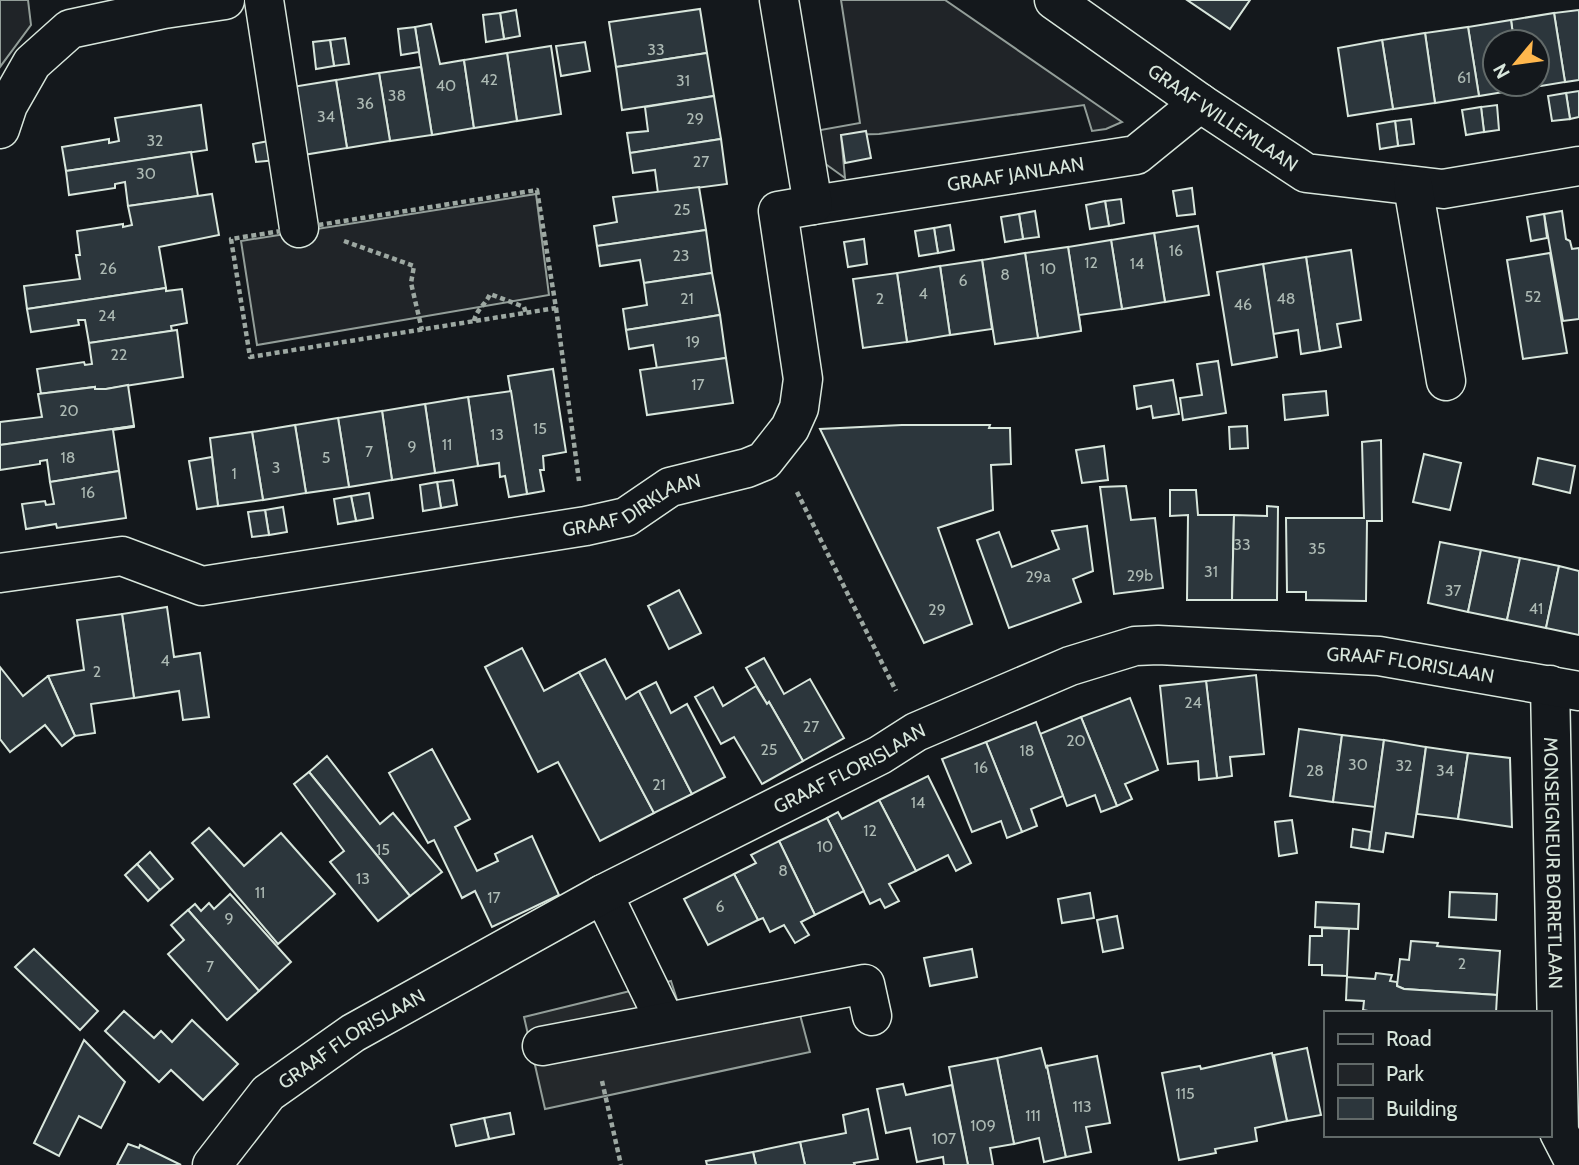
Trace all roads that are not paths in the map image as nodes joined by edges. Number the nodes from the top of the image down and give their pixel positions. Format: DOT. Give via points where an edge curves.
graph roads {
  1 [pos="225,0"];
  2 [pos="264,0"];
  3 [pos="779,0"];
  4 [pos="1071,5"];
  5 [pos="1200,103"];
  6 [pos="0,129"];
  7 [pos="1579,166"];
  8 [pos="1413,186"];
  9 [pos="813,205"];
  10 [pos="317,231"];
  11 [pos="1446,381"];
  12 [pos="0,573"];
  13 [pos="1565,688"];
  14 [pos="603,894"];
  15 [pos="872,1016"];
  16 [pos="666,1021"];
  17 [pos="542,1046"];
  18 [pos="212,1165"];
  19 [pos="1577,1165"];
  1 -- 6 [label="street" via="70,29 32,63"];
  2 -- 10 [label="street"];
  3 -- 9 [label="street"];
  4 -- 5 [label="street, GRAAF WILLEMLAAN"];
  5 -- 8 [label="street, GRAAF WILLEMLAAN" via="1306,173"];
  5 -- 9 [label="street, GRAAF JANLAAN" via="1136,155"];
  7 -- 8 [label="street, GRAAF WILLEMLAAN" via="1443,189"];
  8 -- 11 [label="street"];
  9 -- 12 [label="street, GRAAF DIRKLAAN" via="778,211 803,379 799,408 790,428 764,461 670,487 626,517 586,526 202,586 122,556"];
  13 -- 14 [label="street, GRAAF FLORISLAAN" via="1379,656 1135,646 1070,666 916,732 880,755"];
  13 -- 19 [label="street, MONSEIGNEUR BORRETLAAN" via="1559,1132"];
  14 -- 16 [label="street"];
  14 -- 18 [label="street, GRAAF FLORISLAAN" via="354,1033 268,1093"];
  15 -- 16 [label="street" via="865,984"];
  16 -- 17 [label="street"];
}
